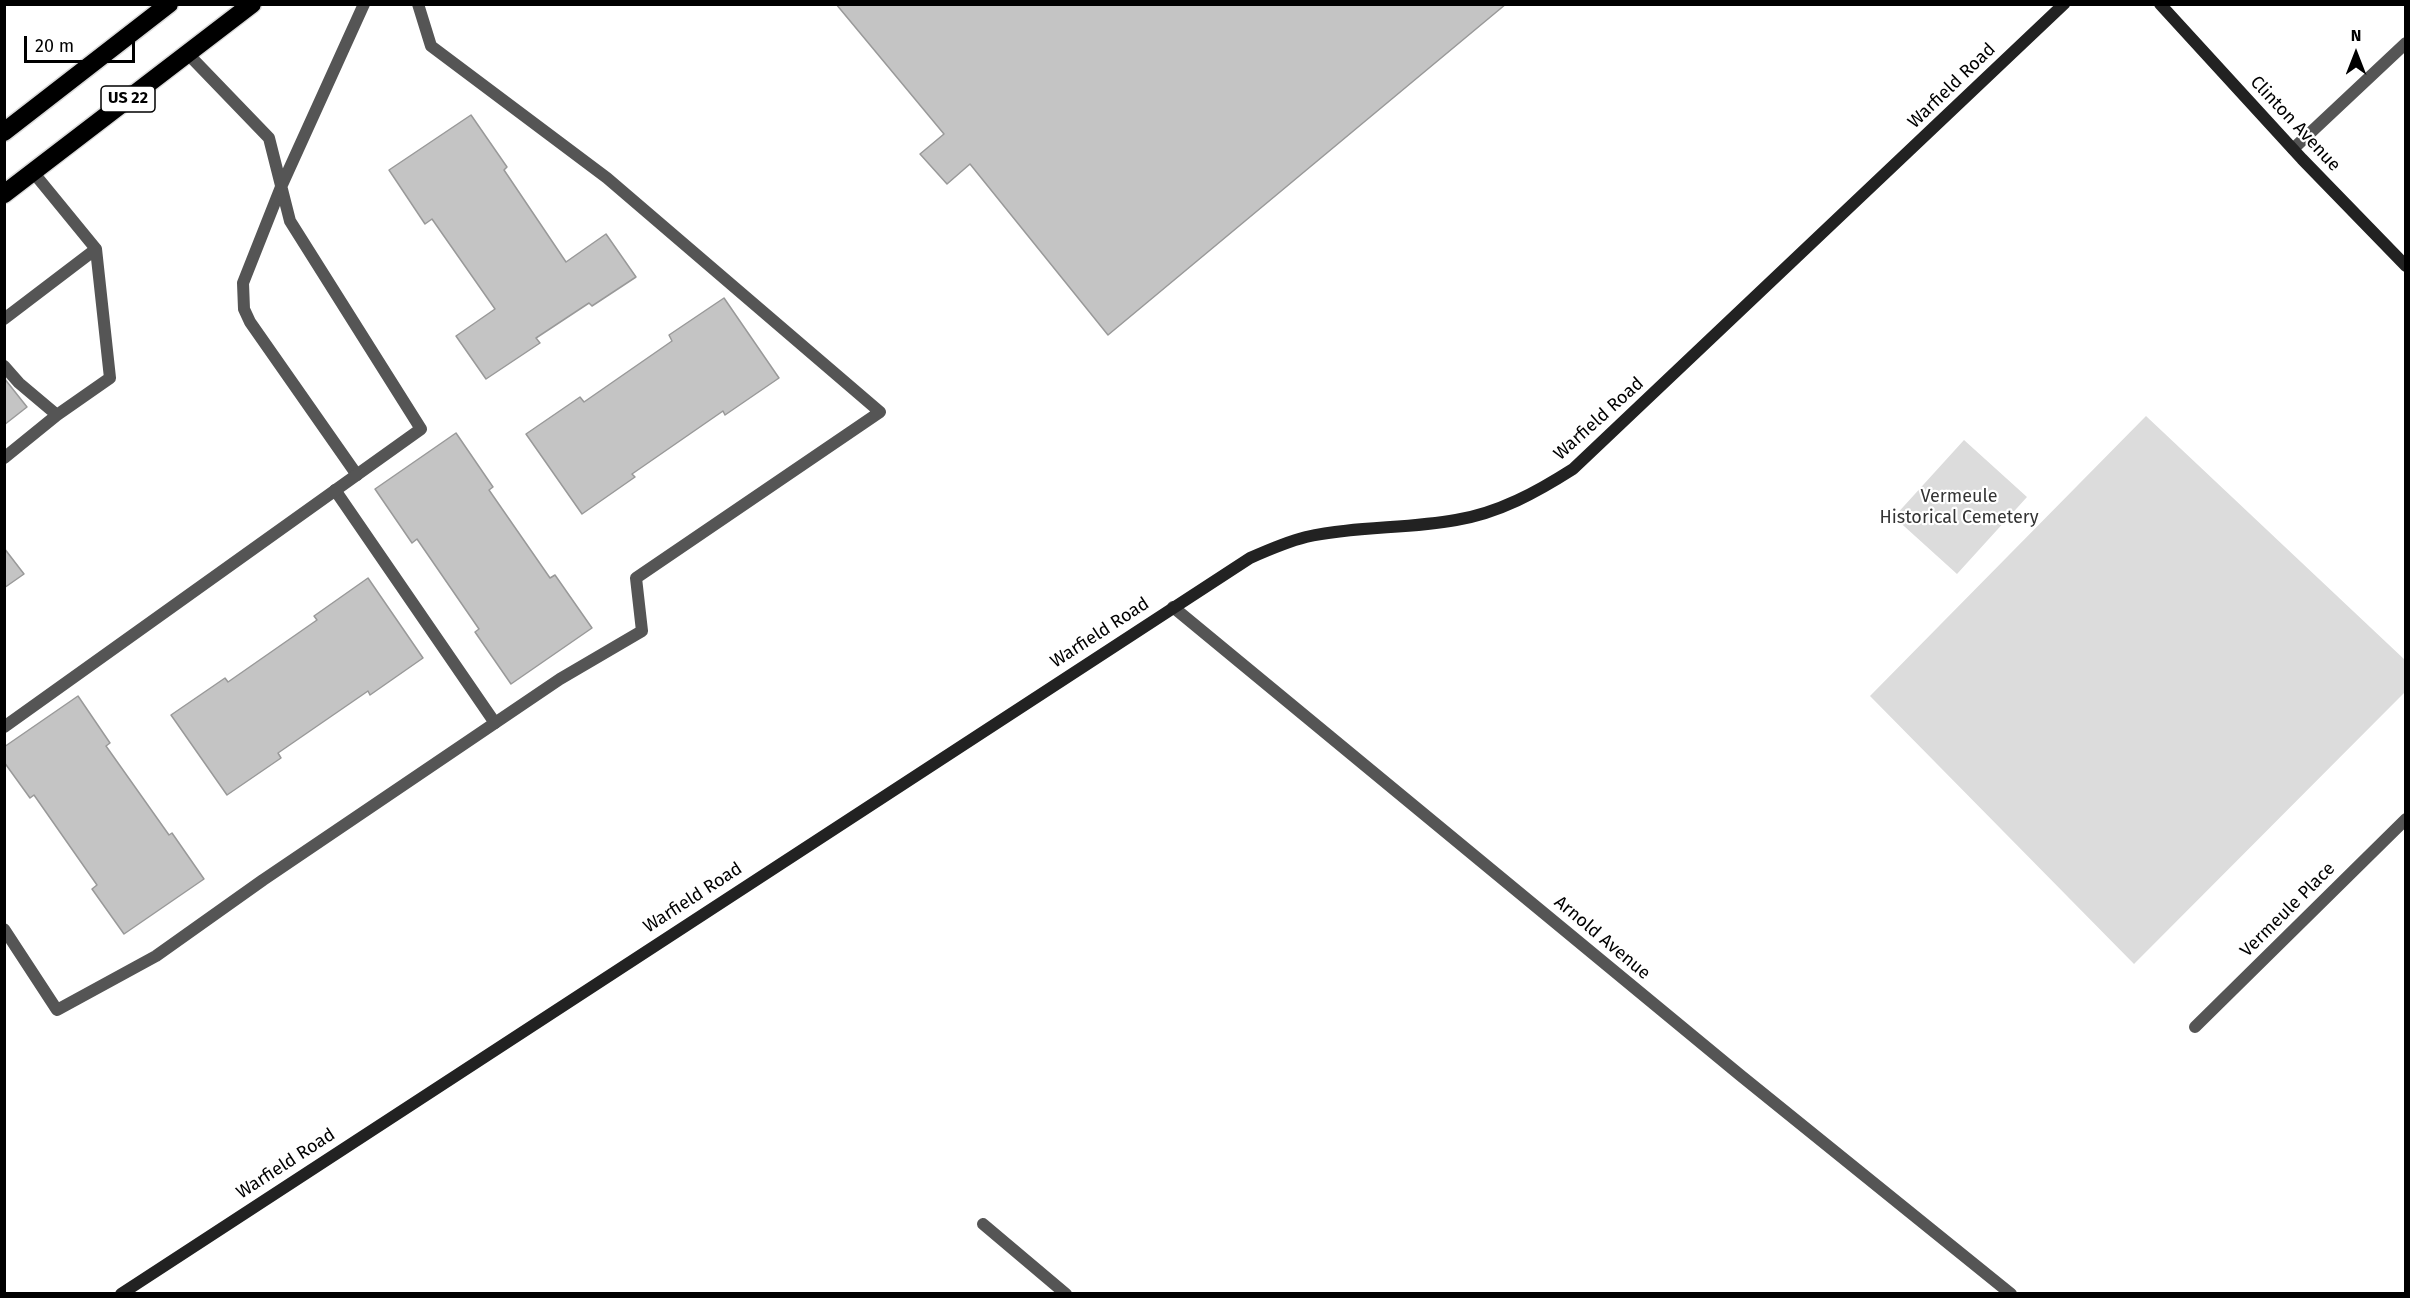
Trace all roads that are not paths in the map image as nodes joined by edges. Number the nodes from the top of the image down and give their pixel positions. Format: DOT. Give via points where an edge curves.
graph roads {
  1 [pos="169,4"];
  2 [pos="252,4"];
  3 [pos="364,4"];
  4 [pos="418,4"];
  5 [pos="2064,4"];
  6 [pos="2160,4"];
  7 [pos="2406,43"];
  8 [pos="188,54"];
  9 [pos="4,132"];
  10 [pos="2293,149"];
  11 [pos="33,172"];
  12 [pos="281,187"];
  13 [pos="4,194"];
  14 [pos="96,249"];
  15 [pos="2406,266"];
  16 [pos="4,319"];
  17 [pos="4,366"];
  18 [pos="57,415"];
  19 [pos="4,458"];
  20 [pos="357,475"];
  21 [pos="335,490"];
  22 [pos="1173,607"];
  23 [pos="495,723"];
  24 [pos="4,727"];
  25 [pos="2406,819"];
  26 [pos="4,929"];
  27 [pos="2195,1027"];
  28 [pos="983,1224"];
  29 [pos="121,1293"];
  30 [pos="1066,1293"];
  31 [pos="2011,1293"];
  1 -- 9 [label="highway, US 22"];
  2 -- 8 [label="highway, US 22"];
  3 -- 12 [label="street"];
  4 -- 23 [label="street" via="431,46 607,178 880,412 636,578 642,631"];
  5 -- 22 [label="street, Warfield Road" via="1573,469 1487,513 1414,526 1332,533 1279,545 1250,558"];
  6 -- 10 [label="street, Clinton Avenue"];
  7 -- 10 [label="street"];
  8 -- 11 [label="highway, US 22"];
  8 -- 12 [label="street" via="269,138"];
  10 -- 15 [label="street, Clinton Avenue"];
  11 -- 13 [label="highway, US 22"];
  11 -- 14 [label="street"];
  12 -- 20 [label="street" via="243,283 244,309"];
  12 -- 20 [label="street" via="290,221 421,429"];
  14 -- 16 [label="street"];
  14 -- 18 [label="street" via="110,378"];
  17 -- 18 [label="street"];
  18 -- 19 [label="street"];
  20 -- 21 [label="street"];
  21 -- 23 [label="street"];
  21 -- 24 [label="street"];
  22 -- 29 [label="street, Warfield Road"];
  22 -- 31 [label="street, Arnold Avenue"];
  23 -- 26 [label="street" via="156,956 57,1010"];
  25 -- 27 [label="street, Vermeule Place"];
  28 -- 30 [label="street"];
}
